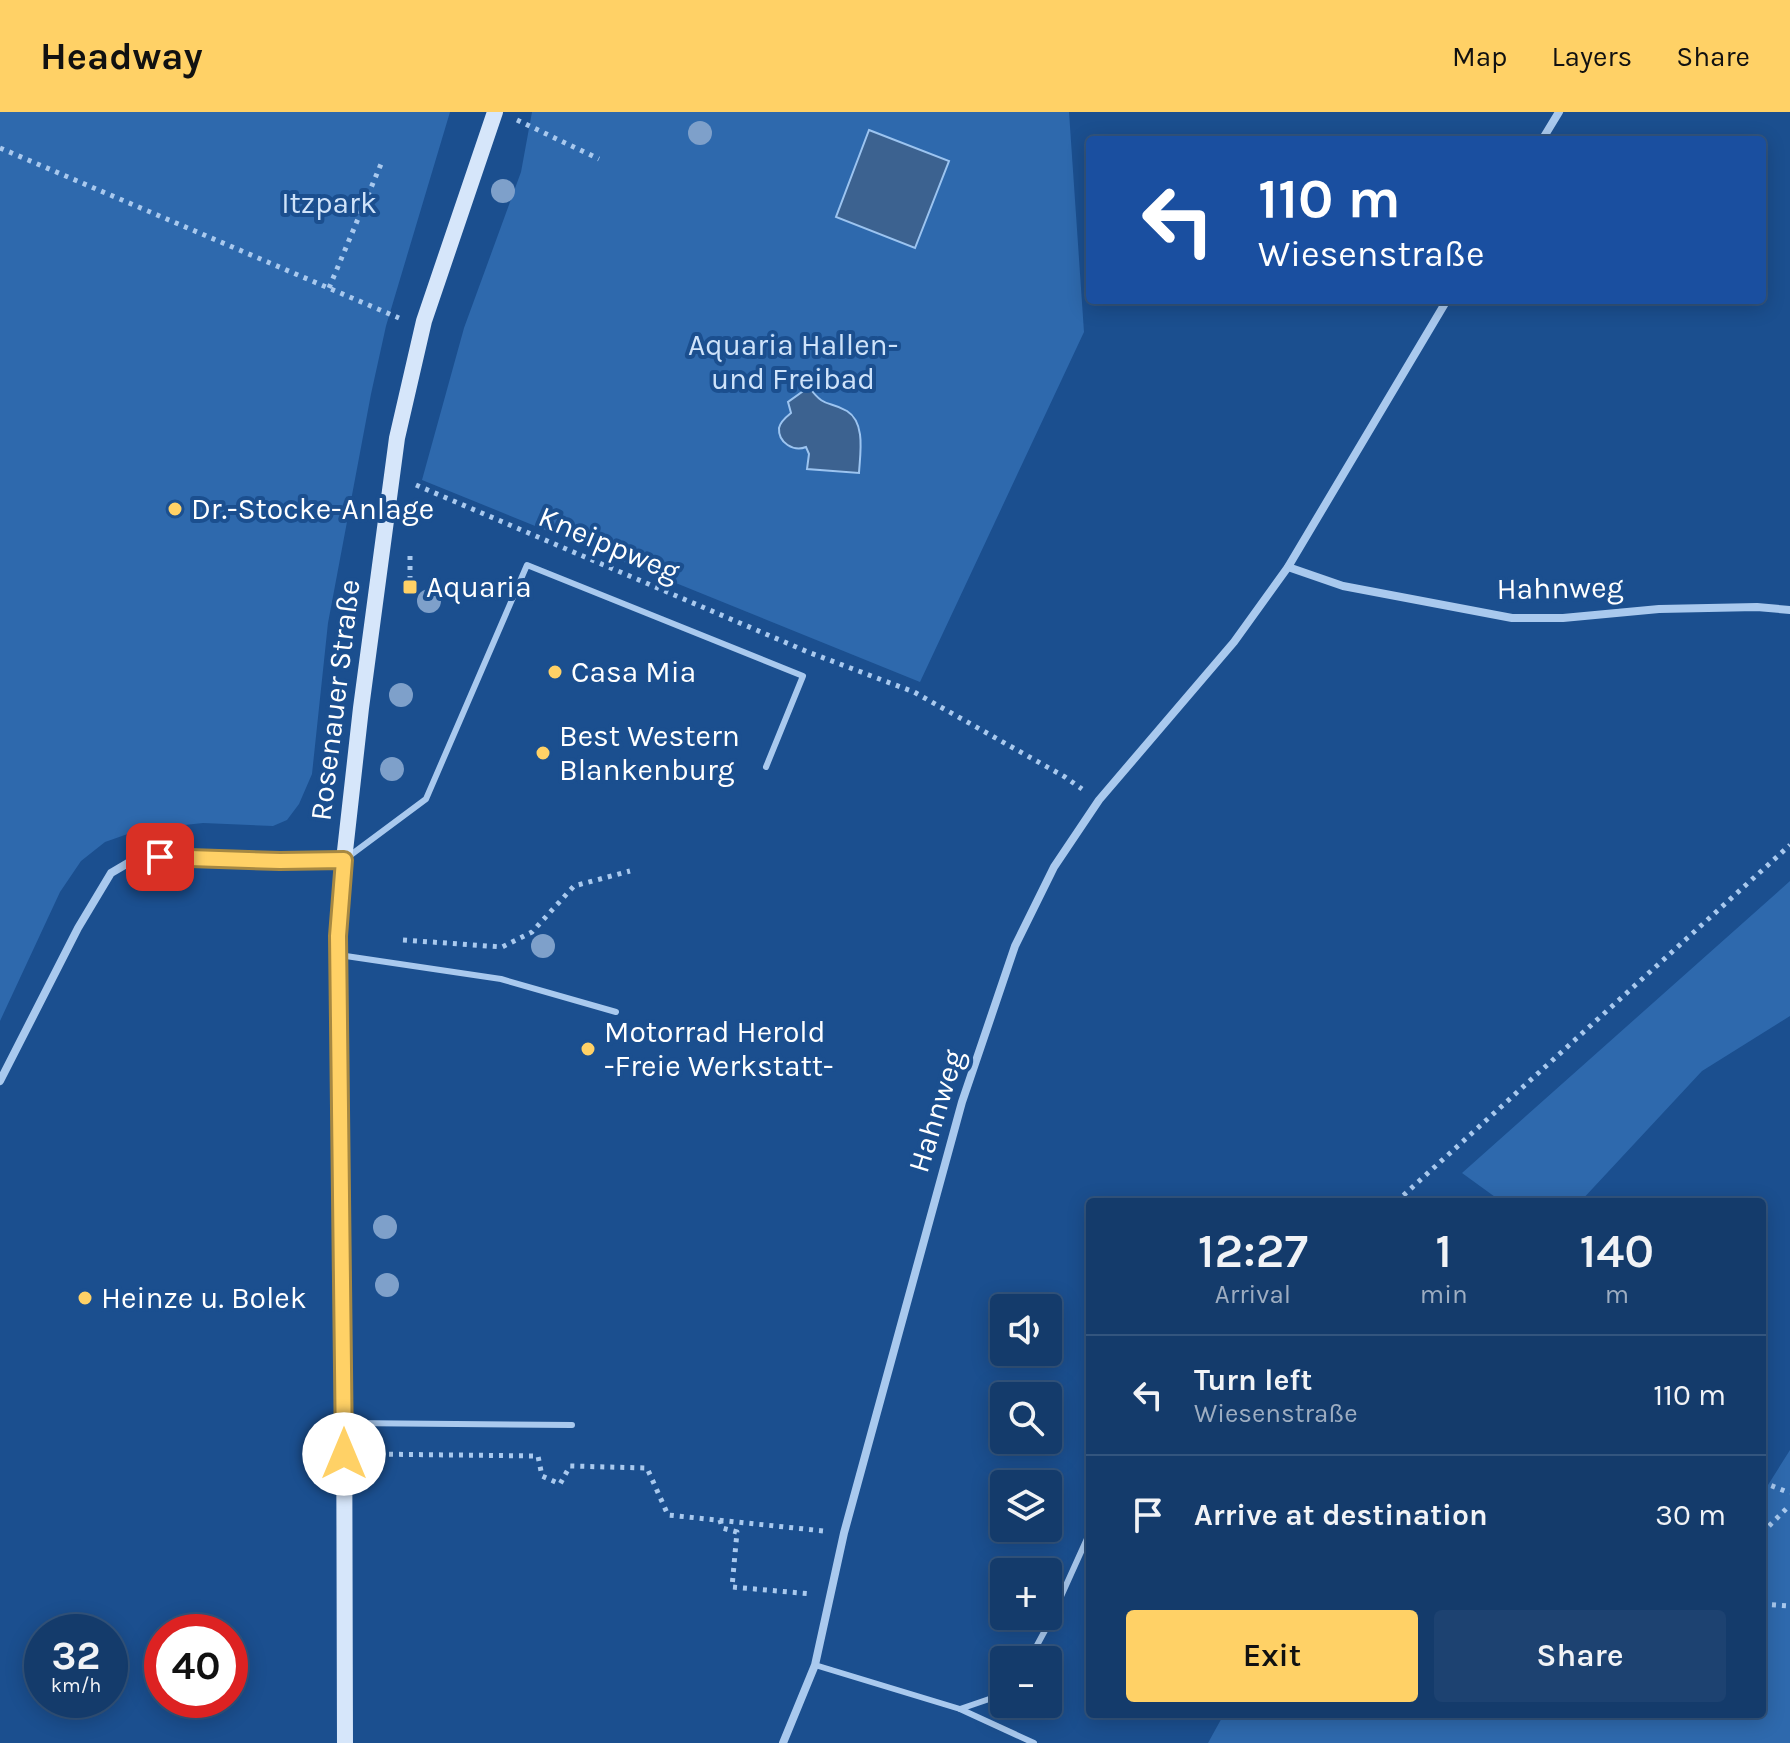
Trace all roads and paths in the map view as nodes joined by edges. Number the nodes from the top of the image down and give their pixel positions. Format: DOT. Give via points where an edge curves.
graph roads {
  1 [pos="495,112"];
  2 [pos="1559,112"];
  3 [pos="513,119"];
  4 [pos="1544,136"];
  5 [pos="0,148"];
  6 [pos="599,159"];
  7 [pos="381,164"];
  8 [pos="329,288"];
  9 [pos="1445,304"];
  10 [pos="424,321"];
  11 [pos="392,476"];
  12 [pos="1288,567"];
  13 [pos="1790,610"];
  14 [pos="766,767"];
  15 [pos="1065,777"];
  16 [pos="1790,845"];
  17 [pos="344,860"];
  18 [pos="630,871"];
  19 [pos="398,940"];
  20 [pos="339,955"];
  21 [pos="616,1012"];
  22 [pos="0,1081"];
  23 [pos="1400,1198"];
  24 [pos="343,1423"];
  25 [pos="572,1425"];
  26 [pos="344,1454"];
  27 [pos="1766,1484"];
  28 [pos="1790,1493"];
  29 [pos="1790,1505"];
  30 [pos="720,1520"];
  31 [pos="794,1528"];
  32 [pos="1766,1529"];
  33 [pos="1086,1541"];
  34 [pos="829,1595"];
  35 [pos="1766,1604"];
  36 [pos="1790,1606"];
  37 [pos="1037,1646"];
  38 [pos="815,1665"];
  39 [pos="990,1699"];
  40 [pos="960,1709"];
  41 [pos="345,1743"];
  42 [pos="783,1743"];
  43 [pos="1034,1743"];
  1 -- 10 [label="street, Rosenauer Straße"];
  2 -- 4 [label="street"];
  3 -- 6 [label="path"];
  5 -- 8 [label="path"];
  7 -- 8 [label="path"];
  8 -- 10 [label="path" via="400,318"];
  9 -- 12 [label="street, Hahnweg"];
  10 -- 11 [label="street, Rosenauer Straße"];
  11 -- 15 [label="path, Kneippweg" via="914,692"];
  11 -- 17 [label="street, Rosenauer Straße"];
  12 -- 13 [label="street, Hahnweg" via="1343,586 1512,618 1659,609"];
  12 -- 34 [label="street, Hahnweg" via="1234,642 1099,800 1054,867 1015,946 962,1102"];
  14 -- 17 [label="lane" via="803,676 527,565 426,799"];
  16 -- 23 [label="path"];
  17 -- 20 [label="street, Rosenauer Straße"];
  17 -- 22 [label="street" via="160,857 128,863 111,873"];
  18 -- 19 [label="path" via="574,886 532,932 502,947"];
  20 -- 21 [label="lane" via="501,979"];
  20 -- 24 [label="street, Rosenauer Straße"];
  24 -- 25 [label="lane"];
  24 -- 26 [label="street, Rosenauer Straße"];
  26 -- 30 [label="path" via="538,1456 542,1476 560,1484 570,1466 647,1468 668,1515"];
  26 -- 41 [label="street, Rosenauer Straße"];
  27 -- 28 [label="path"];
  29 -- 32 [label="path"];
  30 -- 31 [label="path"];
  30 -- 34 [label="path" via="722,1528 737,1532 732,1587"];
  33 -- 37 [label="lane"];
  34 -- 38 [label="street, Hahnweg"];
  35 -- 36 [label="path"];
  38 -- 40 [label="lane"];
  38 -- 42 [label="street, Hahnweg"];
  39 -- 40 [label="lane"];
  40 -- 43 [label="lane"];
}
